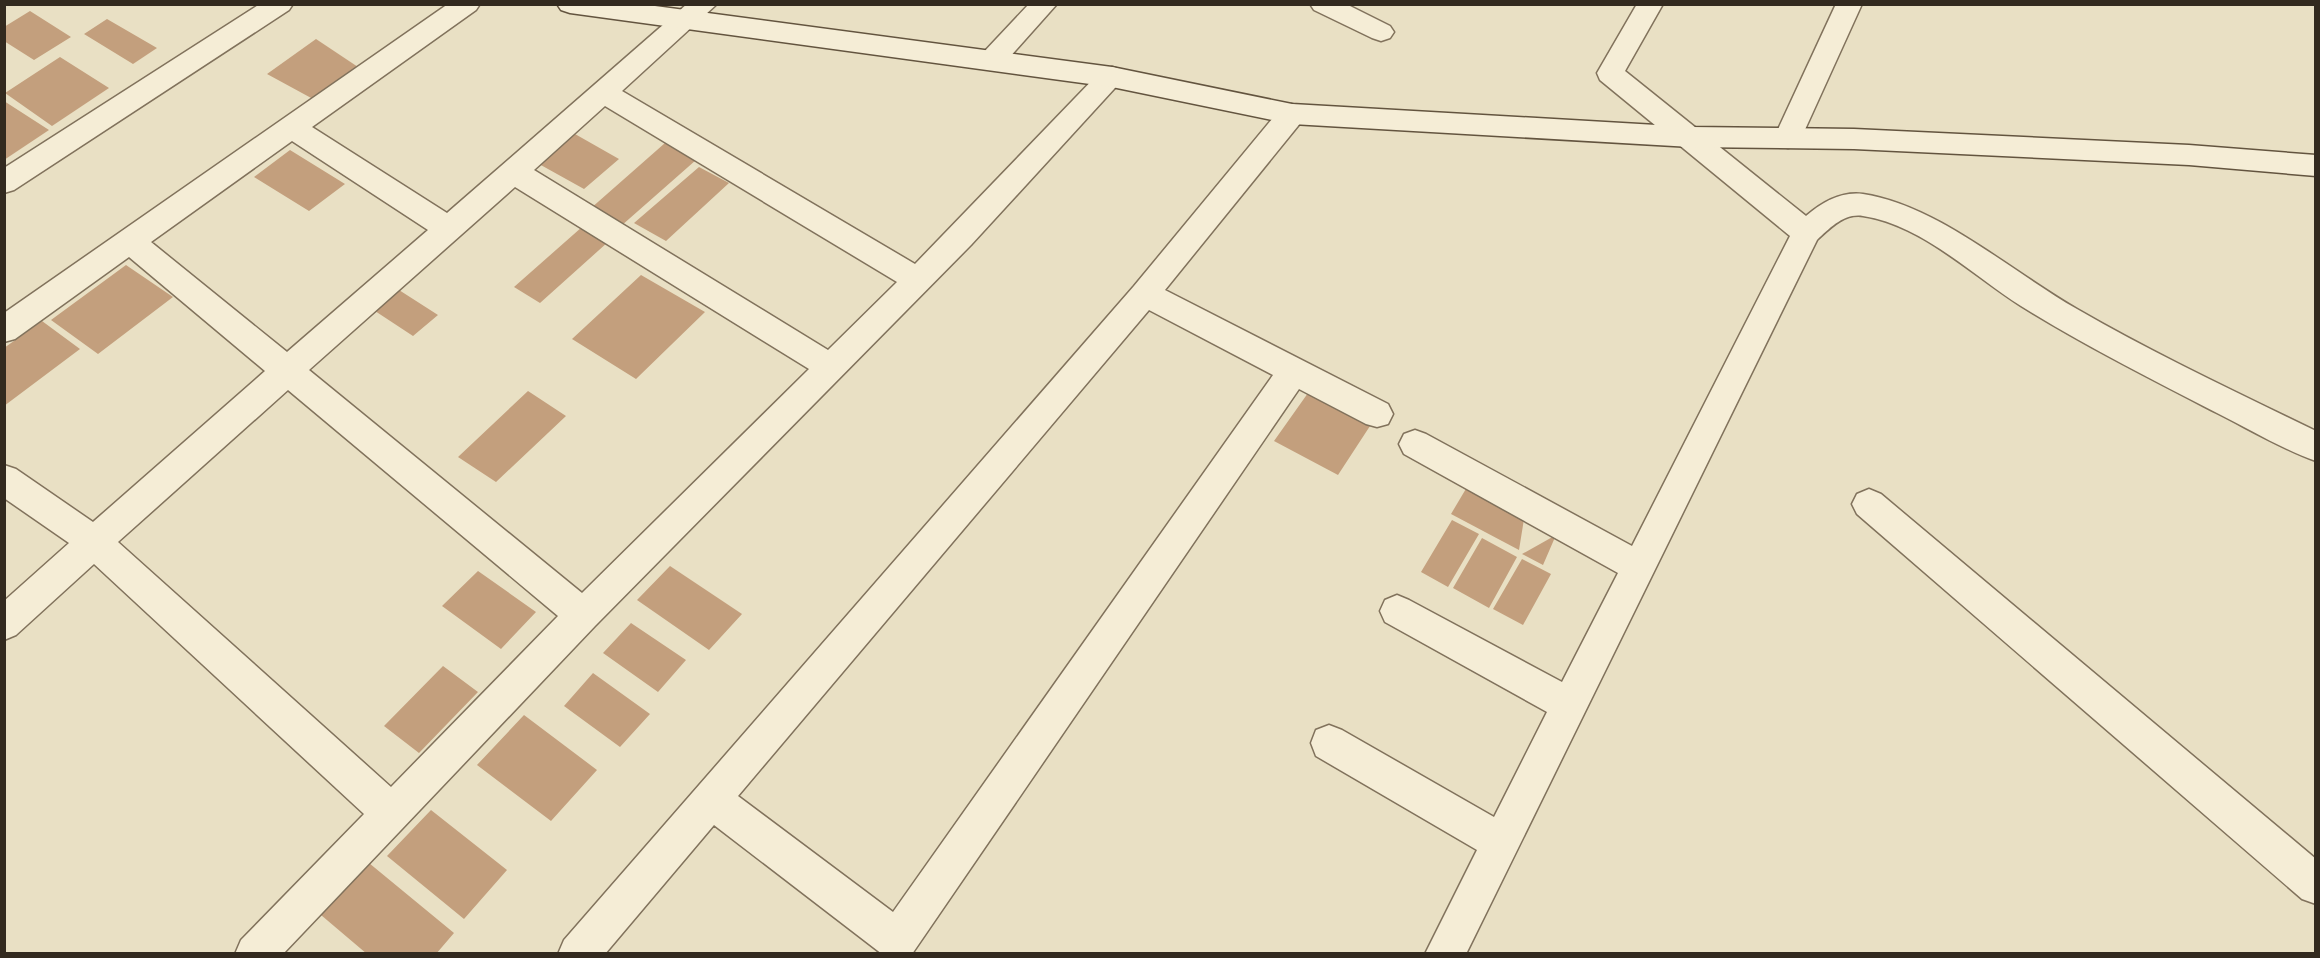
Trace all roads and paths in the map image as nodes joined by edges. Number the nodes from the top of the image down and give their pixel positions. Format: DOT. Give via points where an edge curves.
graph roads {
  1 [pos="280,4"];
  2 [pos="467,4"];
  3 [pos="570,4"];
  4 [pos="1044,4"];
  5 [pos="1323,4"];
  6 [pos="1650,4"];
  7 [pos="1849,4"];
  8 [pos="696,12"];
  9 [pos="1381,32"];
  10 [pos="991,61"];
  11 [pos="1112,77"];
  12 [pos="604,93"];
  13 [pos="1292,114"];
  14 [pos="292,128"];
  15 [pos="1691,137"];
  16 [pos="1788,138"];
  17 [pos="2316,166"];
  18 [pos="514,172"];
  19 [pos="4,182"];
  20 [pos="450,229"];
  21 [pos="1806,233"];
  22 [pos="130,241"];
  23 [pos="916,279"];
  24 [pos="1145,294"];
  25 [pos="4,330"];
  26 [pos="831,367"];
  27 [pos="1294,371"];
  28 [pos="288,373"];
  29 [pos="1377,414"];
  30 [pos="1415,444"];
  31 [pos="2316,447"];
  32 [pos="4,479"];
  33 [pos="1869,504"];
  34 [pos="94,542"];
  35 [pos="1638,567"];
  36 [pos="1397,611"];
  37 [pos="582,615"];
  38 [pos="4,624"];
  39 [pos="1570,705"];
  40 [pos="1329,743"];
  41 [pos="712,800"];
  42 [pos="391,813"];
  43 [pos="1500,842"];
  44 [pos="2316,885"];
  45 [pos="892,947"];
  46 [pos="255,954"];
  47 [pos="578,954"];
  48 [pos="1445,954"];
  1 -- 19 [label="street"];
  2 -- 14 [label="street"];
  3 -- 8 [label="street"];
  4 -- 10 [label="street"];
  5 -- 9 [label="street"];
  6 -- 15 [label="street" via="1610,73"];
  7 -- 16 [label="street"];
  8 -- 10 [label="street"];
  8 -- 12 [label="street"];
  10 -- 11 [label="street"];
  11 -- 13 [label="street"];
  11 -- 23 [label="street" via="961,237"];
  12 -- 18 [label="street"];
  12 -- 23 [label="street"];
  13 -- 15 [label="street"];
  13 -- 24 [label="street"];
  14 -- 20 [label="street"];
  14 -- 22 [label="street"];
  15 -- 16 [label="street"];
  15 -- 21 [label="street"];
  16 -- 17 [label="street" via="2189,155"];
  18 -- 20 [label="street"];
  18 -- 26 [label="street"];
  20 -- 28 [label="street"];
  21 -- 31 [label="street" via="1834,208 1861,204 1898,213 2033,299"];
  21 -- 35 [label="street"];
  22 -- 25 [label="street"];
  22 -- 28 [label="street"];
  23 -- 26 [label="street"];
  24 -- 27 [label="street"];
  24 -- 41 [label="street"];
  26 -- 37 [label="street"];
  27 -- 29 [label="street"];
  27 -- 45 [label="street"];
  28 -- 34 [label="street"];
  28 -- 37 [label="street"];
  30 -- 35 [label="street"];
  32 -- 34 [label="street"];
  33 -- 44 [label="street"];
  34 -- 38 [label="street"];
  34 -- 42 [label="street"];
  35 -- 39 [label="street"];
  36 -- 39 [label="street"];
  37 -- 42 [label="street"];
  39 -- 43 [label="street"];
  40 -- 43 [label="street"];
  41 -- 45 [label="street"];
  41 -- 47 [label="street"];
  42 -- 46 [label="street"];
  43 -- 48 [label="street"];
}
